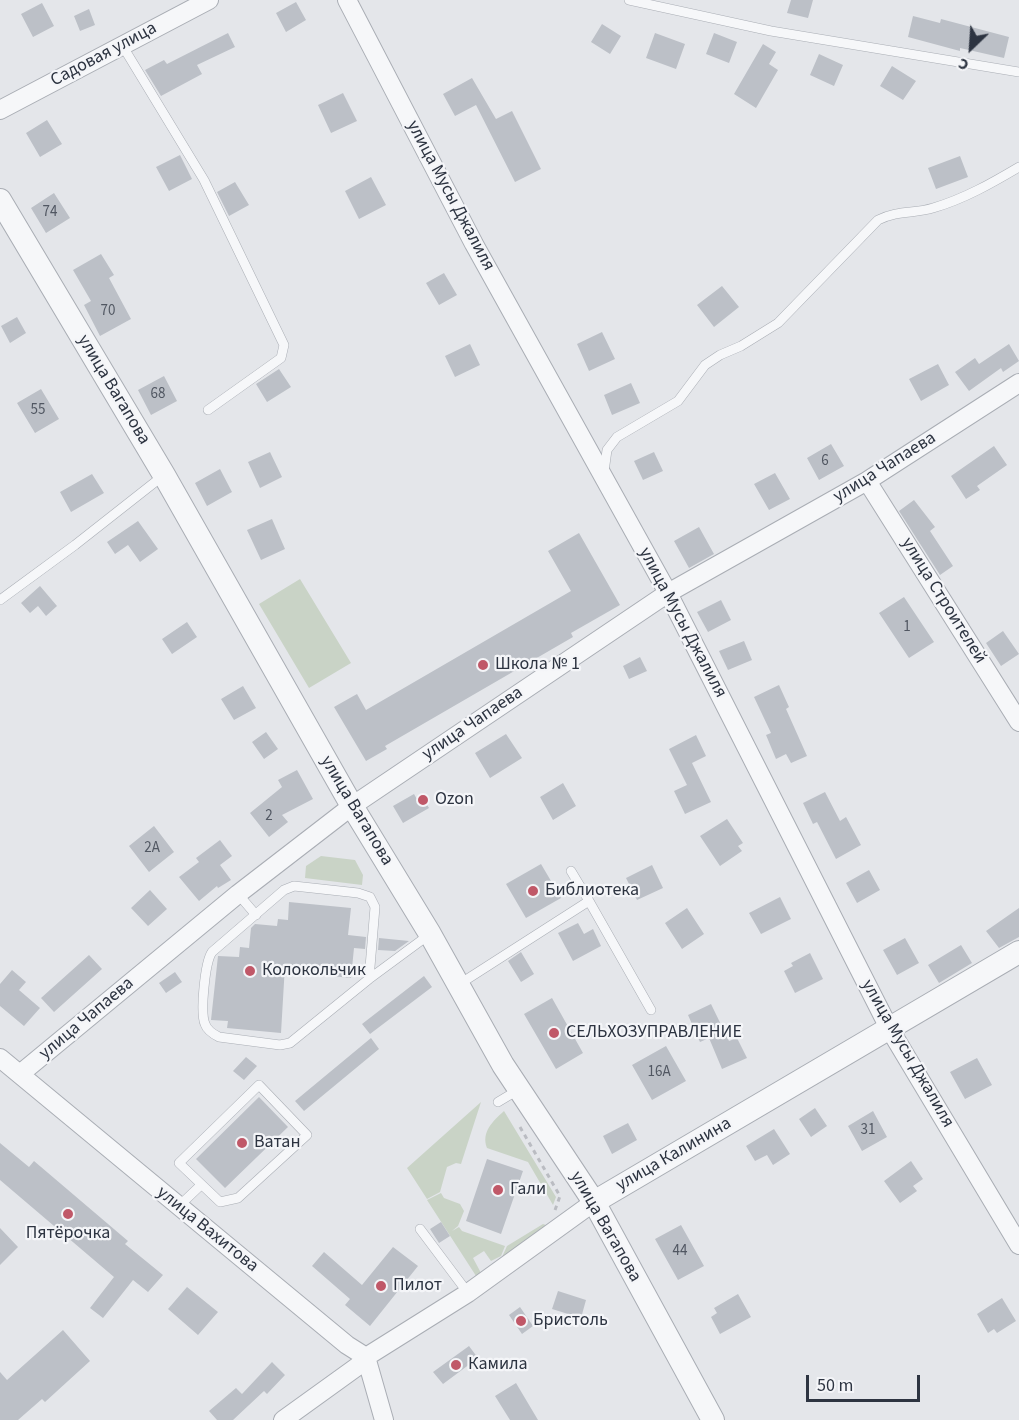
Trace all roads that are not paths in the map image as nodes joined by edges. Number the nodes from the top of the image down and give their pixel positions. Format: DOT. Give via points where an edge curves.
graph roads {
  1 [pos="209,0"];
  2 [pos="347,0"];
  3 [pos="629,0"];
  4 [pos="122,45"];
  5 [pos="1019,72"];
  6 [pos="0,110"];
  7 [pos="1019,167"];
  8 [pos="0,200"];
  9 [pos="1019,383"];
  10 [pos="208,410"];
  11 [pos="164,475"];
  12 [pos="603,477"];
  13 [pos="867,481"];
  14 [pos="668,593"];
  15 [pos="0,600"];
  16 [pos="1012,694"];
  17 [pos="1019,722"];
  18 [pos="352,806"];
  19 [pos="571,871"];
  20 [pos="238,894"];
  21 [pos="589,901"];
  22 [pos="256,915"];
  23 [pos="430,934"];
  24 [pos="1019,952"];
  25 [pos="369,979"];
  26 [pos="458,985"];
  27 [pos="651,1010"];
  28 [pos="889,1028"];
  29 [pos="0,1058"];
  30 [pos="20,1074"];
  31 [pos="201,1185"];
  32 [pos="594,1202"];
  33 [pos="179,1206"];
  34 [pos="420,1229"];
  35 [pos="1019,1245"];
  36 [pos="468,1293"];
  37 [pos="366,1357"];
  38 [pos="284,1420"];
  39 [pos="384,1420"];
  40 [pos="713,1420"];
  1 -- 4 [label="street, Садовая улица"];
  2 -- 12 [label="street, улица Мусы Джалиля" via="474,244"];
  3 -- 5 [label="lane" via="771,31"];
  4 -- 6 [label="street, Садовая улица"];
  4 -- 10 [label="lane" via="204,180 284,345 281,358"];
  7 -- 12 [label="lane" via="963,197 931,209 893,213 878,220 778,323 705,365 678,401 617,437 607,450"];
  8 -- 11 [label="street, улица Вагапова"];
  9 -- 13 [label="street, улица Чапаева"];
  11 -- 15 [label="lane"];
  11 -- 18 [label="street, улица Вагапова"];
  12 -- 14 [label="street, улица Мусы Джалиля"];
  13 -- 14 [label="street, улица Чапаева"];
  13 -- 16 [label="street, улица Строителей"];
  14 -- 18 [label="street, улица Чапаева"];
  14 -- 28 [label="street, улица Мусы Джалиля"];
  16 -- 17 [label="street, улица Строителей"];
  18 -- 20 [label="street, улица Чапаева"];
  18 -- 23 [label="street, улица Вагапова"];
  19 -- 21 [label="lane"];
  20 -- 22 [label="lane"];
  20 -- 30 [label="street, улица Чапаева"];
  21 -- 26 [label="lane"];
  21 -- 27 [label="lane"];
  22 -- 25 [label="lane" via="294,886 370,897 375,908"];
  22 -- 25 [label="lane" via="209,956 202,1014 213,1034 280,1045 290,1043"];
  23 -- 25 [label="lane"];
  23 -- 26 [label="street, улица Вагапова"];
  24 -- 28 [label="street, улица Калинина"];
  26 -- 32 [label="street, улица Вагапова" via="499,1067 508,1096"];
  28 -- 32 [label="street, улица Калинина"];
  28 -- 35 [label="street, улица Мусы Джалиля"];
  29 -- 30 [label="street, улица Вахитова"];
  30 -- 33 [label="street, улица Вахитова"];
  31 -- 31 [label="lane" via="220,1202 238,1198 307,1135 259,1085 179,1163"];
  31 -- 33 [label="lane"];
  32 -- 36 [label="street, улица Калинина"];
  32 -- 40 [label="street, улица Вагапова"];
  33 -- 37 [label="street, улица Вахитова" via="347,1346"];
  34 -- 36 [label="lane"];
  36 -- 37 [label="street, улица Калинина"];
  37 -- 38 [label="street, улица Калинина"];
  37 -- 39 [label="street"];
}
